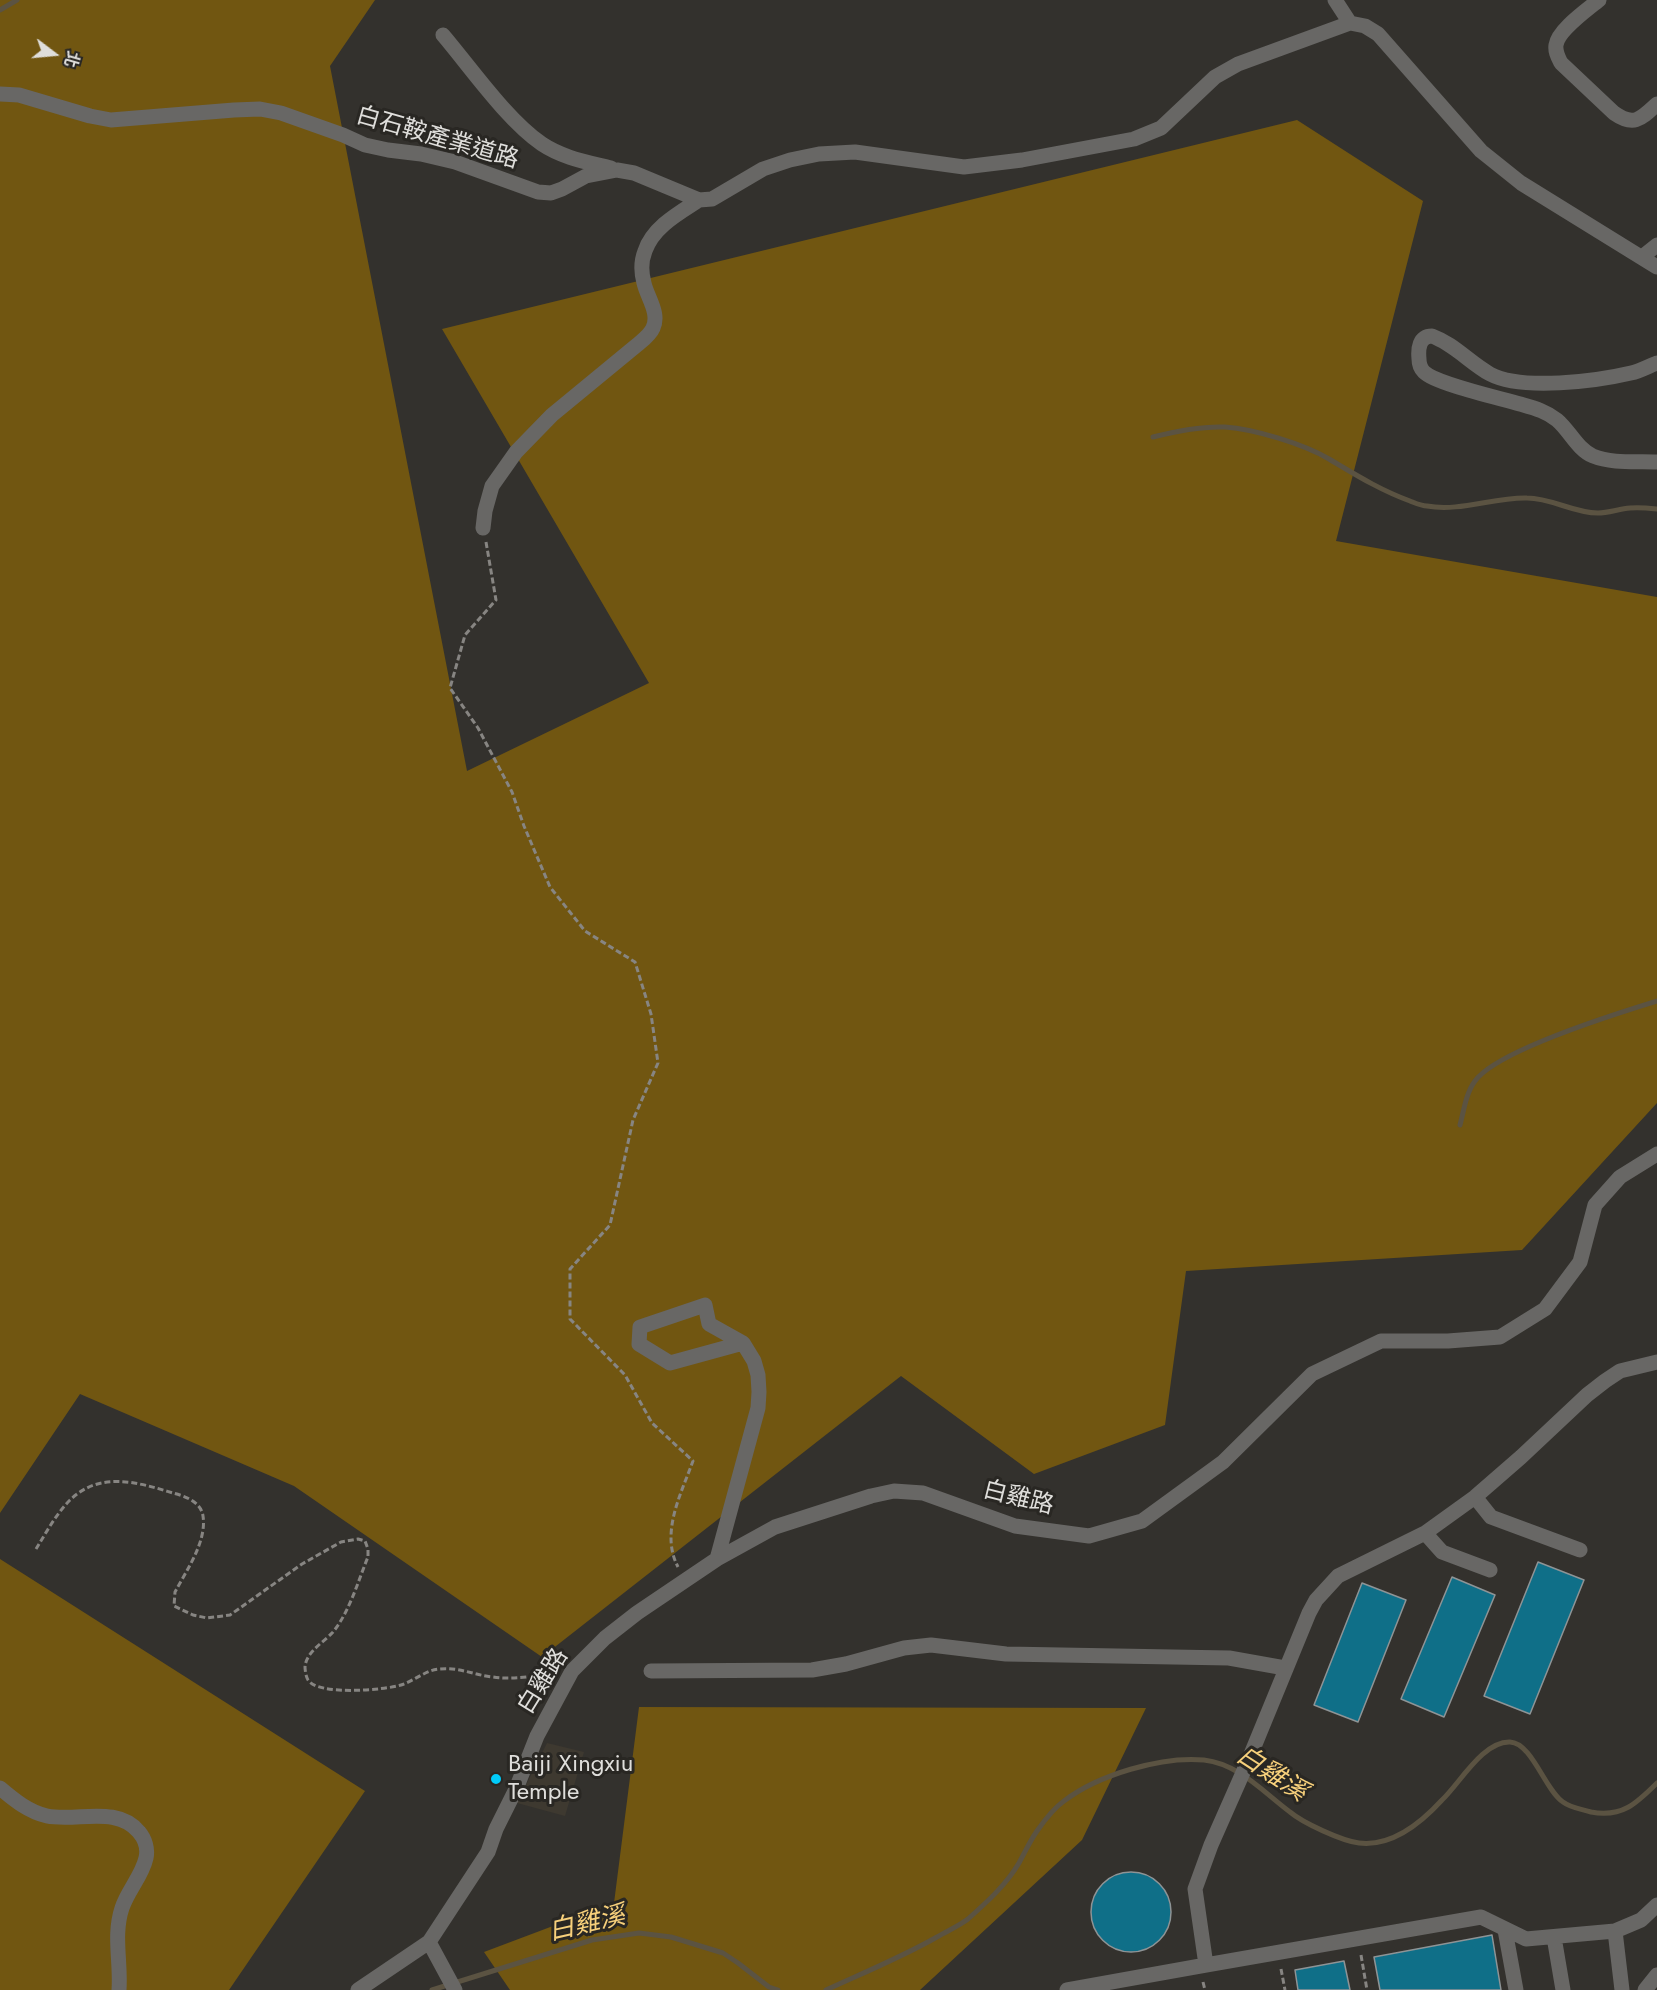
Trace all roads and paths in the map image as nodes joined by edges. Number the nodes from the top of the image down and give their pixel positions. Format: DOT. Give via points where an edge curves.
graph roads {
  1 [pos="1335,0"];
  2 [pos="1599,0"];
  3 [pos="1350,23"];
  4 [pos="443,35"];
  5 [pos="0,94"];
  6 [pos="1657,104"];
  7 [pos="617,170"];
  8 [pos="699,200"];
  9 [pos="1657,244"];
  10 [pos="1642,257"];
  11 [pos="1657,267"];
  12 [pos="1657,363"];
  13 [pos="1657,462"];
  14 [pos="483,528"];
  15 [pos="1657,1154"];
  16 [pos="743,1343"];
  17 [pos="1657,1362"];
  18 [pos="1475,1497"];
  19 [pos="1425,1533"];
  20 [pos="36,1549"];
  21 [pos="1580,1550"];
  22 [pos="717,1559"];
  23 [pos="1490,1570"];
  24 [pos="685,1581"];
  25 [pos="1285,1668"];
  26 [pos="572,1671"];
  27 [pos="651,1671"];
  28 [pos="0,1788"];
  29 [pos="1657,1905"];
  30 [pos="1505,1930"];
  31 [pos="1615,1931"];
  32 [pos="1554,1937"];
  33 [pos="1358,1938"];
  34 [pos="429,1942"];
  35 [pos="1278,1952"];
  36 [pos="1206,1965"];
  37 [pos="1657,1975"];
  38 [pos="119,1990"];
  39 [pos="358,1990"];
  40 [pos="455,1990"];
  41 [pos="1071,1990"];
  42 [pos="1285,1990"];
  43 [pos="1367,1990"];
  44 [pos="1516,1990"];
  45 [pos="1563,1990"];
  46 [pos="1622,1990"];
  47 [pos="1645,1990"];
  1 -- 3 [label="street"];
  2 -- 6 [label="street" via="1556,42 1561,63 1624,120 1634,121"];
  3 -- 8 [label="street" via="1238,64 1215,77 1161,128 1134,139 964,167 855,152 819,154 763,170 712,199"];
  3 -- 10 [label="street" via="1378,34 1481,151 1497,164 1521,183"];
  4 -- 7 [label="street" via="512,117 542,144 570,158"];
  5 -- 7 [label="street, 白石鞍產業道路" via="19,95 111,120 260,109 281,113 365,145 455,162 538,192 551,193 586,176"];
  7 -- 8 [label="street, 白石鞍產業道路" via="634,173"];
  8 -- 14 [label="street" via="671,219 645,250 644,284 656,316 648,336 552,415 516,452 492,486"];
  9 -- 10 [label="street"];
  10 -- 11 [label="street"];
  12 -- 13 [label="street" via="1596,380 1527,382 1491,374 1432,336 1423,339 1418,355 1423,372 1431,377 1543,410 1593,456"];
  14 -- 24 [label="path" via="496,600 465,635 450,688 478,728 512,792 550,887 585,931 635,962 651,1014 658,1063 633,1120 610,1225 570,1269 570,1319 625,1375 652,1423 693,1461 672,1519 672,1555"];
  15 -- 22 [label="street, 白雞路" via="1620,1178 1595,1205 1580,1262 1545,1309 1500,1337 1382,1341 1312,1374 1223,1462 1142,1521 1089,1536 1015,1526 923,1493 894,1491 776,1527"];
  16 -- 16 [label="street" via="709,1324 705,1305 640,1327 639,1344 670,1363"];
  16 -- 22 [label="street" via="758,1375 758,1408"];
  17 -- 18 [label="street" via="1620,1371 1605,1381"];
  18 -- 19 [label="street"];
  18 -- 21 [label="street" via="1491,1517"];
  19 -- 23 [label="street" via="1442,1552"];
  19 -- 25 [label="street" via="1338,1576 1316,1600"];
  20 -- 26 [label="path" via="60,1512 79,1493 108,1481 138,1482 191,1500 203,1514 197,1548 173,1600 174,1606 193,1615 230,1615 302,1564 341,1542 365,1541 368,1557 347,1607 305,1665 308,1680 314,1686 386,1689 436,1669 458,1668 492,1677 522,1678"];
  22 -- 24 [label="street, 白雞路"];
  24 -- 26 [label="street, 白雞路" via="605,1638"];
  25 -- 27 [label="street" via="1229,1658 1006,1654 931,1645 812,1670"];
  25 -- 36 [label="street" via="1195,1889"];
  26 -- 34 [label="street, 白雞路" via="537,1736 488,1852"];
  28 -- 38 [label="street" via="36,1813 66,1818 110,1816 135,1827 142,1835 146,1856 123,1905 118,1930"];
  29 -- 31 [label="street" via="1641,1920"];
  30 -- 32 [label="street" via="1526,1939"];
  30 -- 33 [label="street" via="1481,1917"];
  30 -- 44 [label="street"];
  31 -- 32 [label="street"];
  31 -- 46 [label="street"];
  32 -- 45 [label="street"];
  33 -- 35 [label="street"];
  33 -- 43 [label="path"];
  34 -- 39 [label="street"];
  34 -- 40 [label="street"];
  35 -- 36 [label="street"];
  35 -- 42 [label="path"];
  36 -- 41 [label="street"];
  37 -- 47 [label="street"];
}
